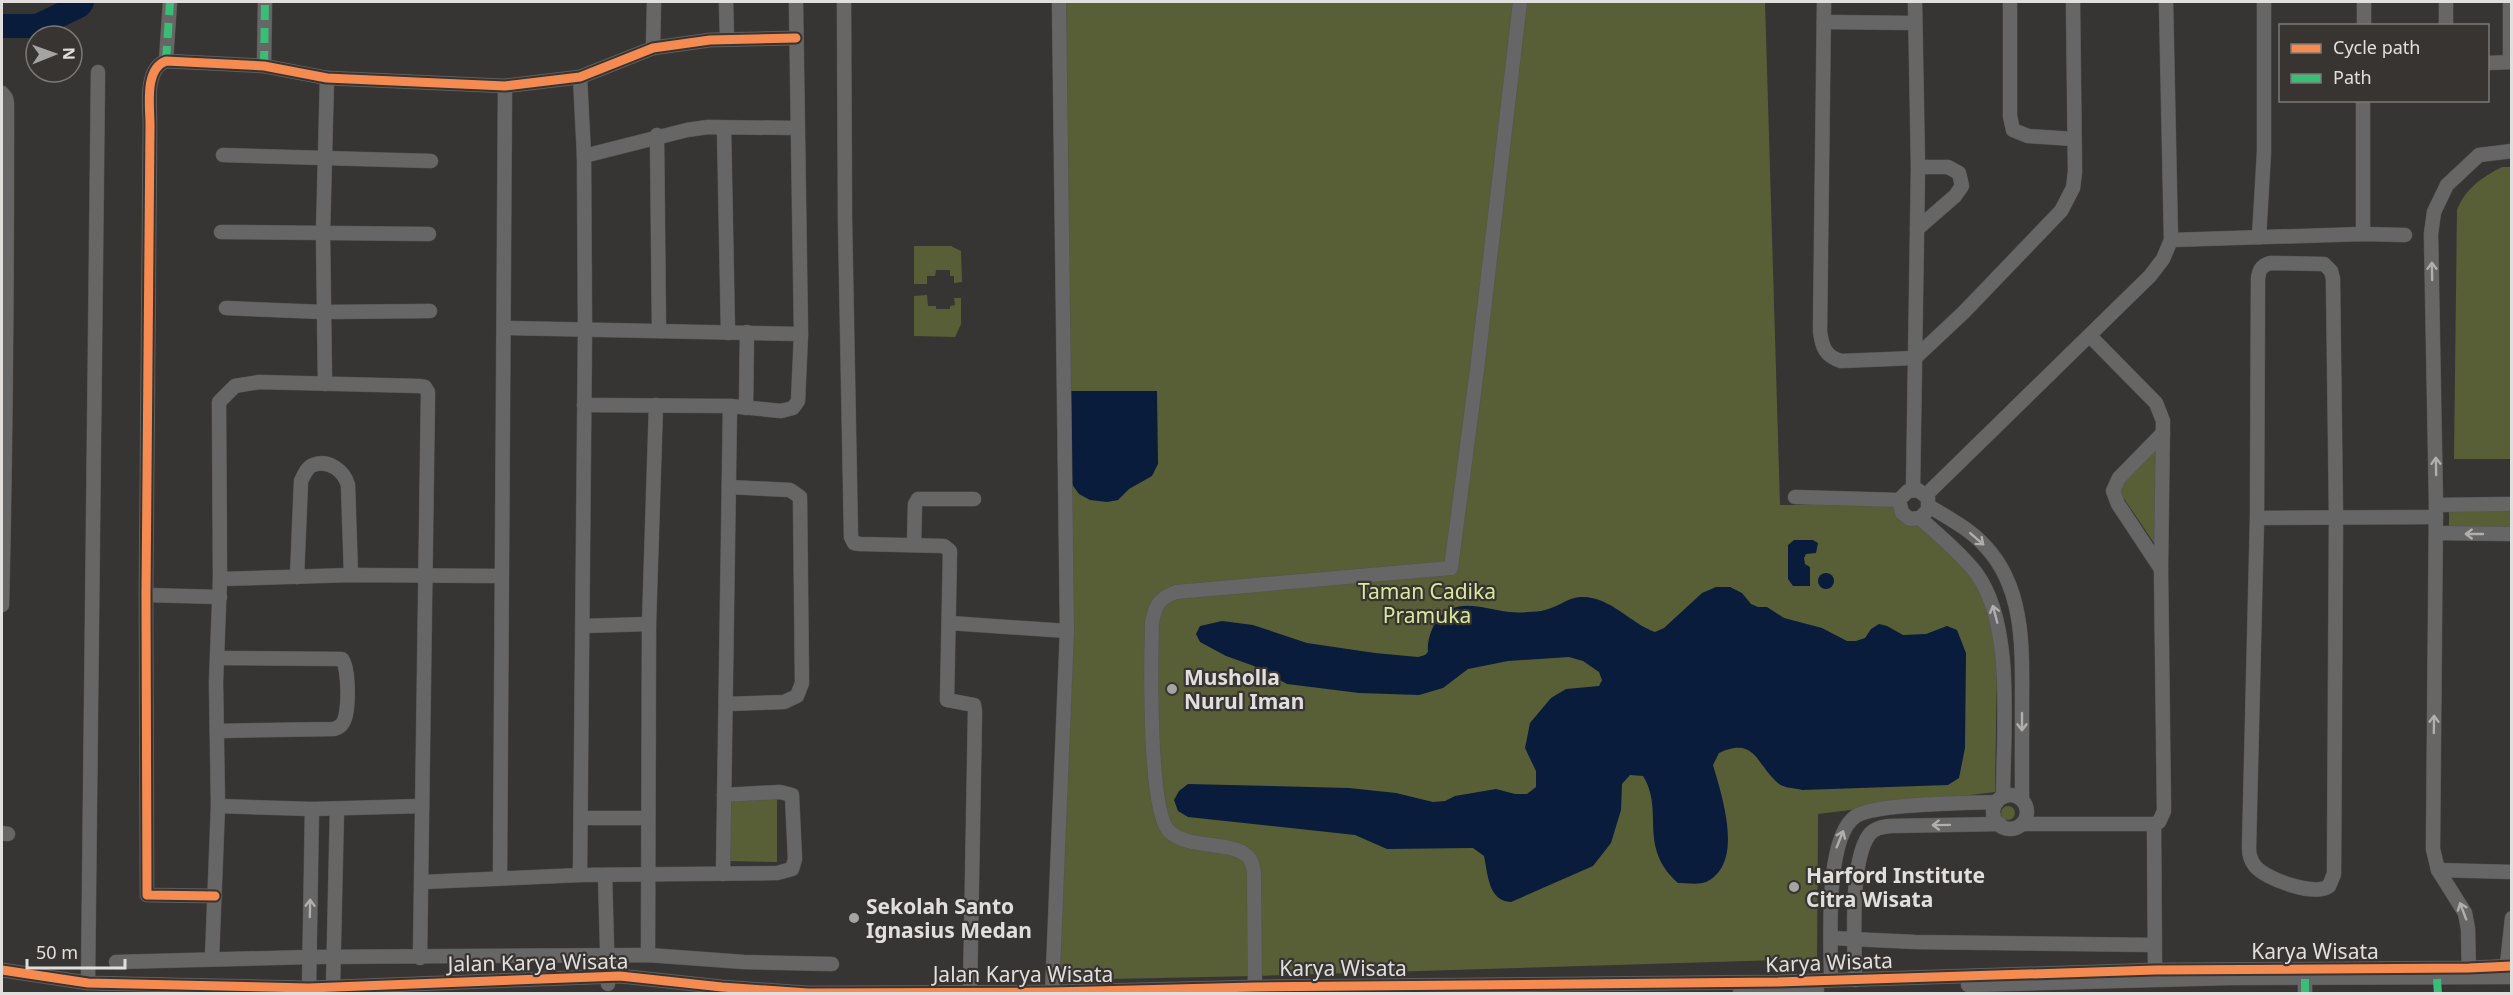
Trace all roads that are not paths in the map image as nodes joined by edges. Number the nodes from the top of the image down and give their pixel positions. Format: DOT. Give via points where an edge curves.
graph roads {
  1 [pos="170,2"];
  2 [pos="265,2"];
  3 [pos="654,2"];
  4 [pos="726,2"];
  5 [pos="796,2"];
  6 [pos="844,2"];
  7 [pos="1059,2"];
  8 [pos="1520,2"];
  9 [pos="1824,2"];
  10 [pos="1915,2"];
  11 [pos="2010,2"];
  12 [pos="2073,2"];
  13 [pos="2166,2"];
  14 [pos="2264,2"];
  15 [pos="2364,2"];
  16 [pos="2446,2"];
  17 [pos="2510,2"];
  18 [pos="1824,22"];
  19 [pos="1914,22"];
  20 [pos="2364,24"];
  21 [pos="2446,24"];
  22 [pos="796,38"];
  23 [pos="727,39"];
  24 [pos="652,48"];
  25 [pos="166,61"];
  26 [pos="2510,62"];
  27 [pos="2489,63"];
  28 [pos="264,66"];
  29 [pos="98,72"];
  30 [pos="580,77"];
  31 [pos="327,78"];
  32 [pos="505,86"];
  33 [pos="4,98"];
  34 [pos="2363,102"];
  35 [pos="724,128"];
  36 [pos="798,128"];
  37 [pos="657,135"];
  38 [pos="2074,139"];
  39 [pos="2511,151"];
  40 [pos="223,155"];
  41 [pos="584,156"];
  42 [pos="324,159"];
  43 [pos="430,162"];
  44 [pos="1918,167"];
  45 [pos="4,175"];
  46 [pos="1917,229"];
  47 [pos="221,232"];
  48 [pos="323,233"];
  49 [pos="429,234"];
  50 [pos="2363,234"];
  51 [pos="2405,235"];
  52 [pos="2259,237"];
  53 [pos="2170,240"];
  54 [pos="226,308"];
  55 [pos="430,311"];
  56 [pos="323,312"];
  57 [pos="504,328"];
  58 [pos="585,330"];
  59 [pos="659,332"];
  60 [pos="747,332"];
  61 [pos="728,333"];
  62 [pos="801,334"];
  63 [pos="2090,336"];
  64 [pos="1915,358"];
  65 [pos="325,384"];
  66 [pos="584,405"];
  67 [pos="656,405"];
  68 [pos="3,406"];
  69 [pos="730,406"];
  70 [pos="746,408"];
  71 [pos="2163,433"];
  72 [pos="729,487"];
  73 [pos="3,491"];
  74 [pos="1795,497"];
  75 [pos="1923,497"];
  76 [pos="974,500"];
  77 [pos="1899,500"];
  78 [pos="2511,504"];
  79 [pos="2436,511"];
  80 [pos="2336,517"];
  81 [pos="1920,518"];
  82 [pos="2257,518"];
  83 [pos="2436,533"];
  84 [pos="2511,534"];
  85 [pos="914,545"];
  86 [pos="2161,569"];
  87 [pos="351,575"];
  88 [pos="426,576"];
  89 [pos="501,576"];
  90 [pos="297,577"];
  91 [pos="220,579"];
  92 [pos="146,595"];
  93 [pos="220,597"];
  94 [pos="2,605"];
  95 [pos="950,623"];
  96 [pos="649,624"];
  97 [pos="583,626"];
  98 [pos="1067,631"];
  99 [pos="2022,651"];
  100 [pos="2003,652"];
  101 [pos="218,658"];
  102 [pos="726,704"];
  103 [pos="217,731"];
  104 [pos="724,795"];
  105 [pos="2000,799"];
  106 [pos="2022,800"];
  107 [pos="218,806"];
  108 [pos="422,806"];
  109 [pos="312,809"];
  110 [pos="337,809"];
  111 [pos="581,818"];
  112 [pos="648,818"];
  113 [pos="2000,824"];
  114 [pos="2022,824"];
  115 [pos="2154,824"];
  116 [pos="1834,867"];
  117 [pos="1857,868"];
  118 [pos="2438,870"];
  119 [pos="2511,872"];
  120 [pos="605,874"];
  121 [pos="649,874"];
  122 [pos="723,874"];
  123 [pos="580,875"];
  124 [pos="500,877"];
  125 [pos="423,882"];
  126 [pos="215,896"];
  127 [pos="2511,918"];
  128 [pos="1831,938"];
  129 [pos="1855,939"];
  130 [pos="2154,945"];
  131 [pos="654,955"];
  132 [pos="607,956"];
  133 [pos="309,957"];
  134 [pos="212,958"];
  135 [pos="334,958"];
  136 [pos="420,958"];
  137 [pos="117,962"];
  138 [pos="832,964"];
  139 [pos="2,970"];
  140 [pos="2155,970"];
  141 [pos="2509,972"];
  142 [pos="2469,973"];
  143 [pos="2,975"];
  144 [pos="2305,978"];
  145 [pos="2437,979"];
  146 [pos="659,980"];
  147 [pos="1831,980"];
  148 [pos="1855,980"];
  149 [pos="608,981"];
  150 [pos="88,983"];
  151 [pos="2216,986"];
  152 [pos="309,988"];
  153 [pos="330,990"];
  154 [pos="1255,990"];
  155 [pos="216,991"];
  156 [pos="1147,991"];
  157 [pos="231,993"];
  158 [pos="717,993"];
  159 [pos="970,993"];
  160 [pos="1052,993"];
  161 [pos="1293,993"];
  162 [pos="1361,993"];
  163 [pos="1767,993"];
  164 [pos="2305,993"];
  165 [pos="2438,993"];
  1 -- 25 [label="street"];
  2 -- 28 [label="street"];
  3 -- 24 [label="street"];
  4 -- 23 [label="street"];
  5 -- 22 [label="street"];
  6 -- 85 [label="street" via="851,537 860,544"];
  7 -- 98 [label="street"];
  8 -- 154 [label="street" via="1451,568 1176,592 1163,597 1154,609 1153,730 1161,815 1168,830 1183,841 1242,852 1250,858 1254,872"];
  9 -- 18 [label="street"];
  10 -- 19 [label="street"];
  11 -- 38 [label="street" via="2013,130 2028,136"];
  12 -- 38 [label="street"];
  13 -- 53 [label="street"];
  14 -- 52 [label="street" via="2264,152"];
  15 -- 20 [label="street"];
  16 -- 21 [label="street"];
  17 -- 26 [label="street"];
  18 -- 19 [label="street"];
  18 -- 64 [label="street" via="1821,343 1832,358 1841,361"];
  19 -- 44 [label="street"];
  22 -- 23 [label="street"];
  22 -- 36 [label="street"];
  23 -- 24 [label="street"];
  24 -- 30 [label="street"];
  25 -- 28 [label="street"];
  25 -- 92 [label="street" via="160,63 152,77 150,125"];
  26 -- 27 [label="street"];
  28 -- 31 [label="street"];
  29 -- 150 [label="street"];
  30 -- 32 [label="street"];
  30 -- 41 [label="street"];
  31 -- 32 [label="street"];
  31 -- 42 [label="street"];
  32 -- 57 [label="street"];
  33 -- 45 [label="street"];
  34 -- 50 [label="street"];
  35 -- 36 [label="street"];
  35 -- 37 [label="street"];
  35 -- 61 [label="street"];
  36 -- 62 [label="street"];
  37 -- 41 [label="street"];
  37 -- 59 [label="street"];
  38 -- 64 [label="street" via="2073,188 2061,211"];
  79 -- 39 [label="street, one-way" via="2431,234 2434,212 2447,185 2479,155"];
  40 -- 42 [label="street"];
  41 -- 58 [label="street"];
  42 -- 43 [label="street"];
  42 -- 48 [label="street"];
  44 -- 46 [label="street"];
  44 -- 46 [label="street" via="1954,169 1962,186"];
  45 -- 68 [label="street"];
  46 -- 64 [label="street"];
  47 -- 48 [label="street"];
  48 -- 49 [label="street"];
  48 -- 56 [label="street"];
  50 -- 51 [label="street"];
  50 -- 52 [label="street"];
  52 -- 53 [label="street"];
  53 -- 63 [label="street" via="2163,259 2150,276"];
  54 -- 56 [label="street"];
  55 -- 56 [label="street"];
  56 -- 65 [label="street"];
  57 -- 58 [label="street"];
  57 -- 89 [label="street"];
  58 -- 59 [label="street"];
  58 -- 66 [label="street"];
  59 -- 61 [label="street"];
  60 -- 61 [label="street"];
  60 -- 62 [label="street"];
  60 -- 70 [label="street"];
  62 -- 70 [label="street" via="796,405 781,411"];
  63 -- 71 [label="street" via="2156,403"];
  63 -- 75 [label="street"];
  64 -- 75 [label="street"];
  65 -- 88 [label="street" via="419,386 428,392"];
  65 -- 91 [label="street" via="247,383 236,386 219,402"];
  66 -- 67 [label="street"];
  66 -- 97 [label="street"];
  67 -- 69 [label="street"];
  67 -- 96 [label="street"];
  68 -- 73 [label="street"];
  69 -- 70 [label="street"];
  69 -- 72 [label="street"];
  71 -- 86 [label="street"];
  71 -- 86 [label="street" via="2119,478 2113,490"];
  72 -- 102 [label="street"];
  72 -- 102 [label="street" via="790,490 800,498 802,683 797,696 784,702"];
  73 -- 94 [label="street"];
  74 -- 77 [label="street"];
  75 -- 77 [label="street" via="1904,494"];
  75 -- 81 [label="street" via="1926,513"];
  75 -- 99 [label="street, one-way" via="1971,533 2000,566 2017,610"];
  76 -- 85 [label="street" via="918,499"];
  77 -- 81 [label="street" via="1906,517"];
  78 -- 79 [label="street"];
  79 -- 80 [label="street"];
  79 -- 83 [label="street"];
  80 -- 82 [label="street"];
  80 -- 82 [label="street" via="2331,271 2319,263 2270,263 2263,265 2258,279"];
  80 -- 82 [label="street" via="2334,874 2329,886 2317,891 2260,872 2249,855"];
  100 -- 81 [label="street, one-way" via="1995,611 1976,574"];
  84 -- 83 [label="street, one-way"];
  118 -- 83 [label="street, one-way" via="2433,841"];
  85 -- 95 [label="street" via="949,548"];
  86 -- 115 [label="street" via="2164,803 2162,817"];
  87 -- 88 [label="street"];
  87 -- 90 [label="street"];
  87 -- 90 [label="street" via="346,475 336,467 313,465 301,481"];
  88 -- 89 [label="street"];
  88 -- 108 [label="street"];
  89 -- 124 [label="street"];
  90 -- 91 [label="street"];
  91 -- 93 [label="street"];
  92 -- 93 [label="street"];
  92 -- 126 [label="street" via="147,895"];
  93 -- 101 [label="street"];
  95 -- 98 [label="street"];
  95 -- 159 [label="street" via="947,700 970,703 975,711"];
  96 -- 97 [label="street"];
  96 -- 112 [label="street"];
  97 -- 111 [label="street"];
  98 -- 160 [label="street"];
  99 -- 100 [label="street"];
  99 -- 106 [label="street, one-way"];
  100 -- 105 [label="street"];
  101 -- 103 [label="street"];
  101 -- 103 [label="street" via="342,659 346,664 347,690 346,718 342,726 334,729"];
  102 -- 104 [label="street"];
  103 -- 107 [label="street"];
  104 -- 122 [label="street"];
  104 -- 122 [label="street" via="790,793 795,859 792,869 784,872"];
  105 -- 106 [label="street" via="2013,795"];
  105 -- 113 [label="street" via="1994,816"];
  116 -- 105 [label="street, one-way" via="1843,830 1854,816 1863,812"];
  106 -- 114 [label="street" via="2027,809"];
  107 -- 109 [label="street"];
  107 -- 126 [label="street"];
  108 -- 110 [label="street"];
  108 -- 125 [label="street"];
  109 -- 110 [label="street"];
  133 -- 109 [label="street, one-way"];
  110 -- 135 [label="street"];
  111 -- 112 [label="street"];
  111 -- 123 [label="street"];
  112 -- 121 [label="street"];
  113 -- 114 [label="street" via="2014,828"];
  113 -- 117 [label="street, one-way" via="1882,827 1869,835"];
  114 -- 115 [label="street"];
  115 -- 130 [label="street"];
  116 -- 117 [label="street"];
  116 -- 128 [label="street"];
  117 -- 129 [label="street"];
  118 -- 119 [label="street"];
  142 -- 118 [label="street, one-way" via="2465,913"];
  120 -- 121 [label="street"];
  120 -- 123 [label="street"];
  120 -- 132 [label="street"];
  121 -- 122 [label="street"];
  121 -- 131 [label="street"];
  123 -- 124 [label="street"];
  124 -- 125 [label="street"];
  125 -- 136 [label="street"];
  126 -- 134 [label="street"];
  127 -- 141 [label="street"];
  128 -- 129 [label="street"];
  128 -- 147 [label="street"];
  129 -- 130 [label="street"];
  129 -- 148 [label="street"];
  130 -- 140 [label="street"];
  131 -- 132 [label="street"];
  131 -- 138 [label="street"];
  131 -- 146 [label="street"];
  132 -- 136 [label="street"];
  132 -- 149 [label="street"];
  133 -- 134 [label="street"];
  133 -- 135 [label="street"];
  133 -- 152 [label="street"];
  134 -- 137 [label="street"];
  135 -- 136 [label="street"];
  135 -- 153 [label="street"];
  139 -- 150 [label="street, Jalan Karya Wisata"];
  140 -- 142 [label="street, Karya Wisata"];
  140 -- 148 [label="street, Karya Wisata"];
  141 -- 142 [label="street, Karya Wisata"];
  142 -- 145 [label="street, Karya Wisata"];
  143 -- 155 [label="street, Jalan Karya Wisata" via="87,990"];
  144 -- 145 [label="street, Karya Wisata"];
  144 -- 151 [label="street, Karya Wisata"];
  144 -- 164 [label="street"];
  145 -- 165 [label="street"];
  146 -- 149 [label="street, Jalan Karya Wisata"];
  146 -- 159 [label="street, Jalan Karya Wisata" via="808,993"];
  147 -- 148 [label="street, Karya Wisata"];
  147 -- 154 [label="street, Karya Wisata"];
  149 -- 153 [label="street, Jalan Karya Wisata"];
  149 -- 158 [label="street, Jalan Karya Wisata"];
  150 -- 155 [label="street, Jalan Karya Wisata"];
  151 -- 163 [label="street, Karya Wisata"];
  152 -- 153 [label="street, Jalan Karya Wisata"];
  152 -- 155 [label="street, Jalan Karya Wisata"];
  154 -- 156 [label="street, Karya Wisata"];
  155 -- 157 [label="street, Jalan Karya Wisata"];
  156 -- 160 [label="street, Jalan Karya Wisata"];
  159 -- 160 [label="street, Jalan Karya Wisata"];
  161 -- 162 [label="street, Karya Wisata"];
  162 -- 163 [label="street, Karya Wisata"];
}
